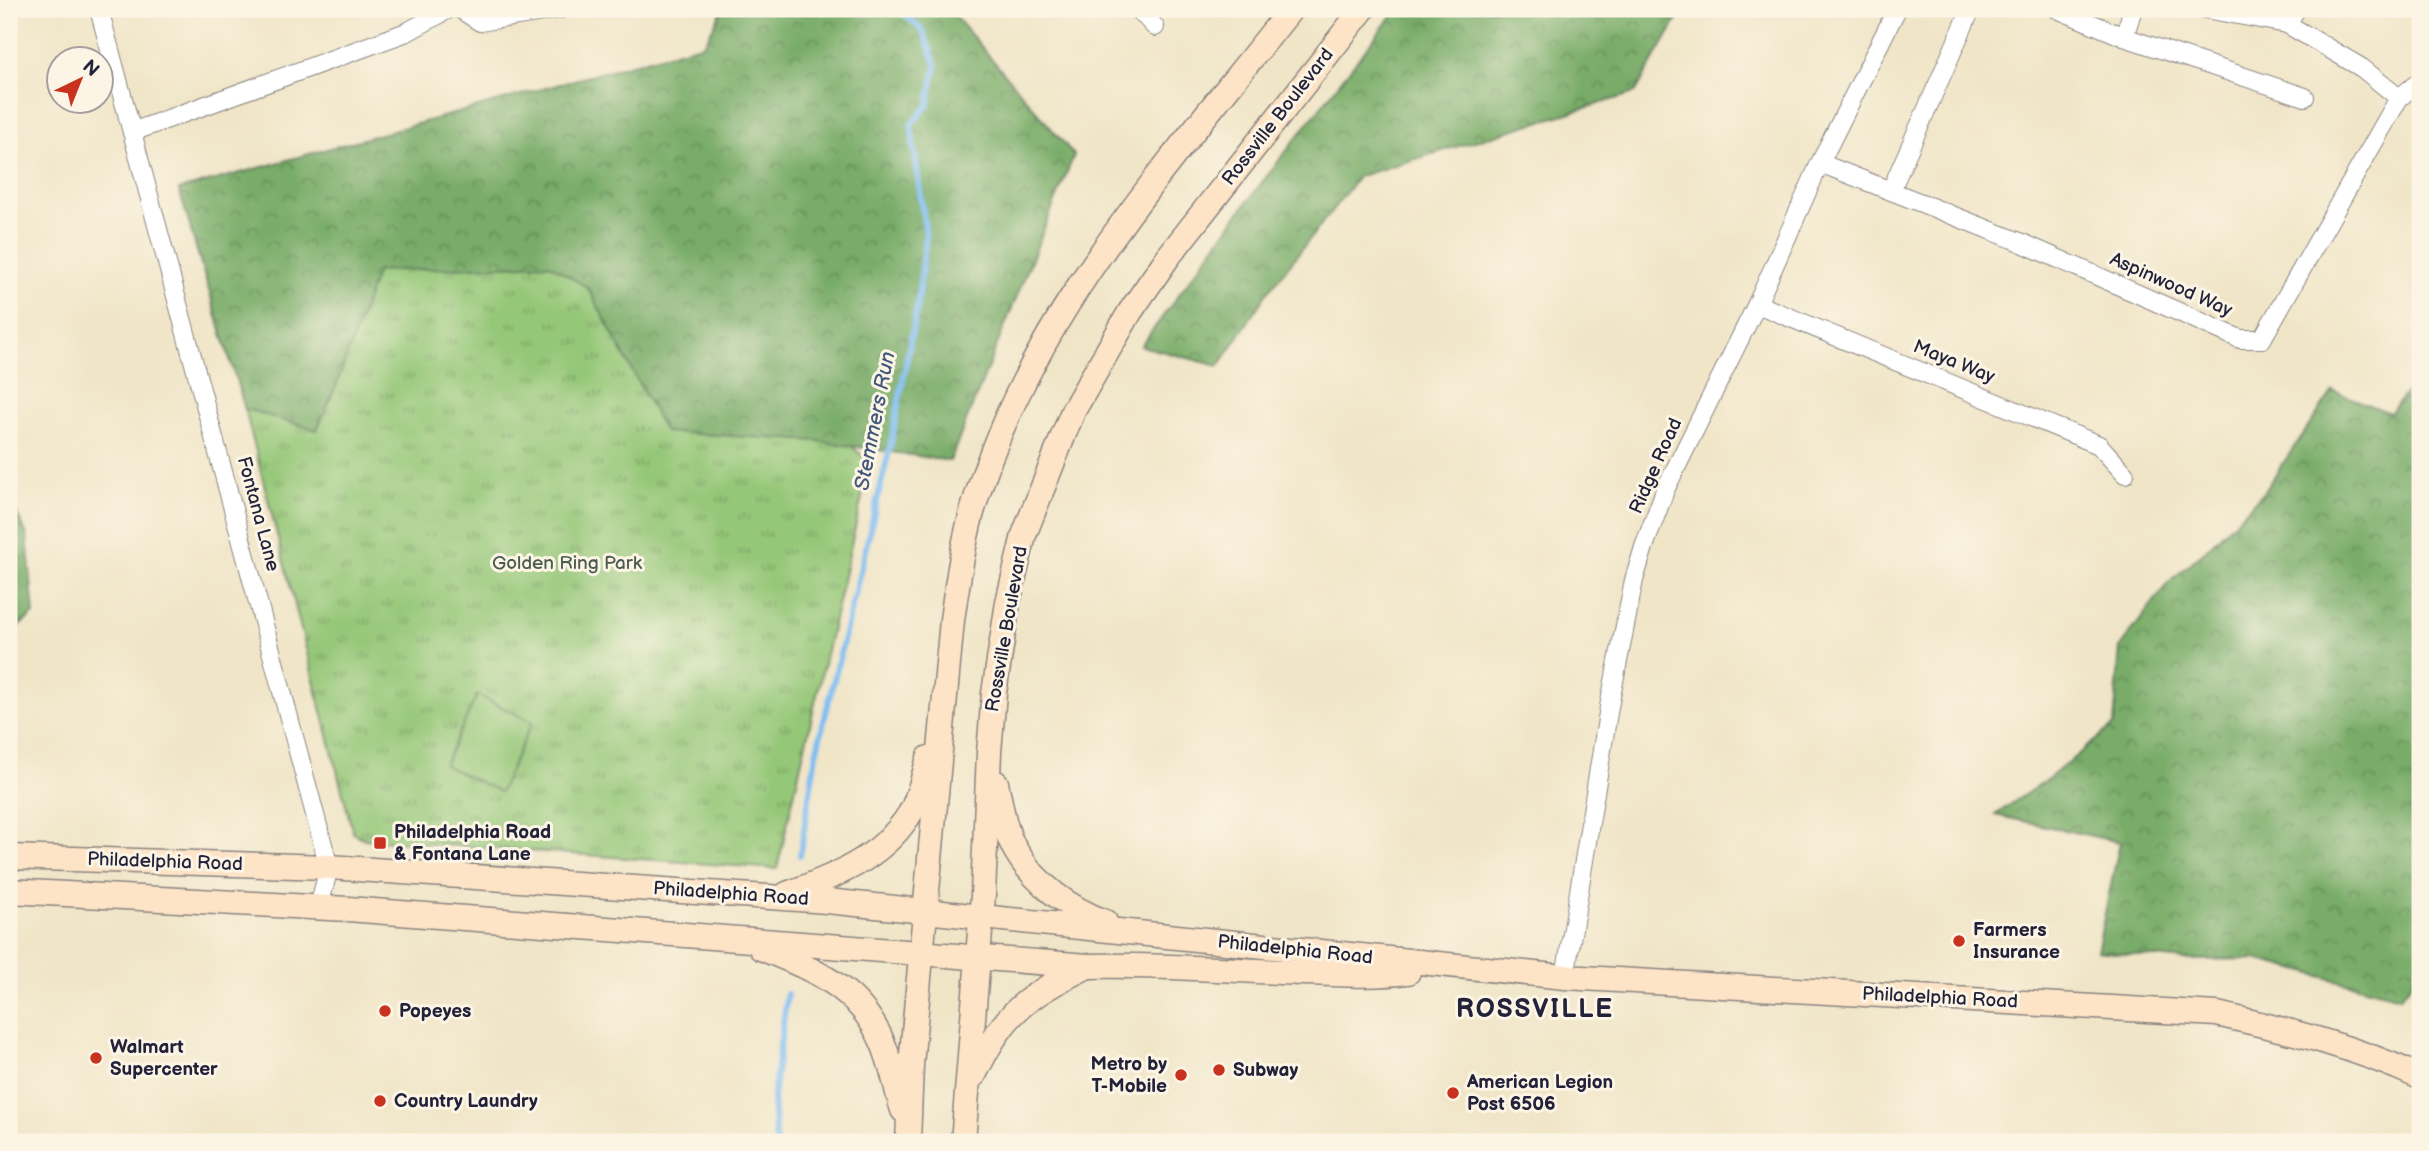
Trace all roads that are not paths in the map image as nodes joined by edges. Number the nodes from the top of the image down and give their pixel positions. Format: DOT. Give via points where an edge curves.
graph roads {
  1 [pos="99,9"];
  2 [pos="449,9"];
  3 [pos="460,9"];
  4 [pos="561,9"];
  5 [pos="1138,9"];
  6 [pos="1290,9"];
  7 [pos="1363,9"];
  8 [pos="1897,9"];
  9 [pos="1971,9"];
  10 [pos="2057,9"];
  11 [pos="2133,9"];
  12 [pos="2205,9"];
  13 [pos="2291,16"];
  14 [pos="1155,27"];
  15 [pos="2123,37"];
  16 [pos="2420,81"];
  17 [pos="2305,97"];
  18 [pos="2399,98"];
  19 [pos="132,132"];
  20 [pos="1820,163"];
  21 [pos="1891,190"];
  22 [pos="1757,304"];
  23 [pos="2125,474"];
  24 [pos="944,711"];
  25 [pos="989,752"];
  26 [pos="9,856"];
  27 [pos="329,867"];
  28 [pos="9,891"];
  29 [pos="779,897"];
  30 [pos="319,907"];
  31 [pos="926,909"];
  32 [pos="981,915"];
  33 [pos="1132,933"];
  34 [pos="738,938"];
  35 [pos="922,954"];
  36 [pos="978,958"];
  37 [pos="1450,965"];
  38 [pos="1088,966"];
  39 [pos="1565,977"];
  40 [pos="2420,1077"];
  41 [pos="969,1085"];
  42 [pos="907,1133"];
  43 [pos="963,1142"];
  1 -- 19 [label="street, Fontana Lane"];
  2 -- 19 [label="street" via="407,32"];
  3 -- 4 [label="street" via="480,22"];
  5 -- 14 [label="street"];
  6 -- 24 [label="main road" via="1106,247 1033,364 1003,426 971,516 952,620"];
  7 -- 25 [label="main road, Rossville Boulevard" via="1168,257 1073,411 1024,534 1008,603"];
  8 -- 20 [label="street, Ridge Road"];
  9 -- 21 [label="street"];
  10 -- 15 [label="street"];
  11 -- 15 [label="street"];
  12 -- 13 [label="street"];
  13 -- 18 [label="street"];
  15 -- 17 [label="street"];
  16 -- 18 [label="street, Aspinwood Way"];
  18 -- 21 [label="street, Aspinwood Way" via="2262,339 2240,340 2021,242"];
  19 -- 27 [label="street, Fontana Lane"];
  20 -- 21 [label="street, Aspinwood Way"];
  20 -- 22 [label="street, Ridge Road"];
  22 -- 23 [label="street, Maya Way" via="2099,445"];
  22 -- 39 [label="street, Ridge Road" via="1665,490 1634,580"];
  24 -- 29 [label="main road" via="915,803 897,831 842,873"];
  24 -- 31 [label="main road"];
  25 -- 32 [label="main road, Rossville Boulevard"];
  25 -- 33 [label="main road" via="1016,852 1035,876 1073,908"];
  26 -- 27 [label="main road, Philadelphia Road"];
  27 -- 29 [label="main road, Philadelphia Road"];
  27 -- 30 [label="street, Fontana Lane"];
  28 -- 30 [label="main road, Philadelphia Road"];
  29 -- 31 [label="main road, Philadelphia Road"];
  30 -- 34 [label="main road, Philadelphia Road"];
  31 -- 32 [label="main road, Philadelphia Road"];
  31 -- 35 [label="main road"];
  32 -- 33 [label="main road, Philadelphia Road"];
  32 -- 36 [label="main road, Rossville Boulevard"];
  33 -- 37 [label="main road, Philadelphia Road"];
  34 -- 35 [label="main road, Philadelphia Road"];
  34 -- 42 [label="main road" via="827,977 866,1013 888,1058"];
  35 -- 36 [label="main road, Philadelphia Road"];
  35 -- 42 [label="main road"];
  36 -- 38 [label="main road, Philadelphia Road"];
  36 -- 41 [label="main road, Rossville Boulevard"];
  37 -- 38 [label="main road, Philadelphia Road" via="1376,975"];
  37 -- 39 [label="main road, Philadelphia Road"];
  38 -- 41 [label="main road" via="1051,984 1013,1013 999,1028"];
  39 -- 40 [label="main road, Philadelphia Road" via="2217,1014 2346,1047"];
  41 -- 43 [label="main road, Rossville Boulevard"];
}
